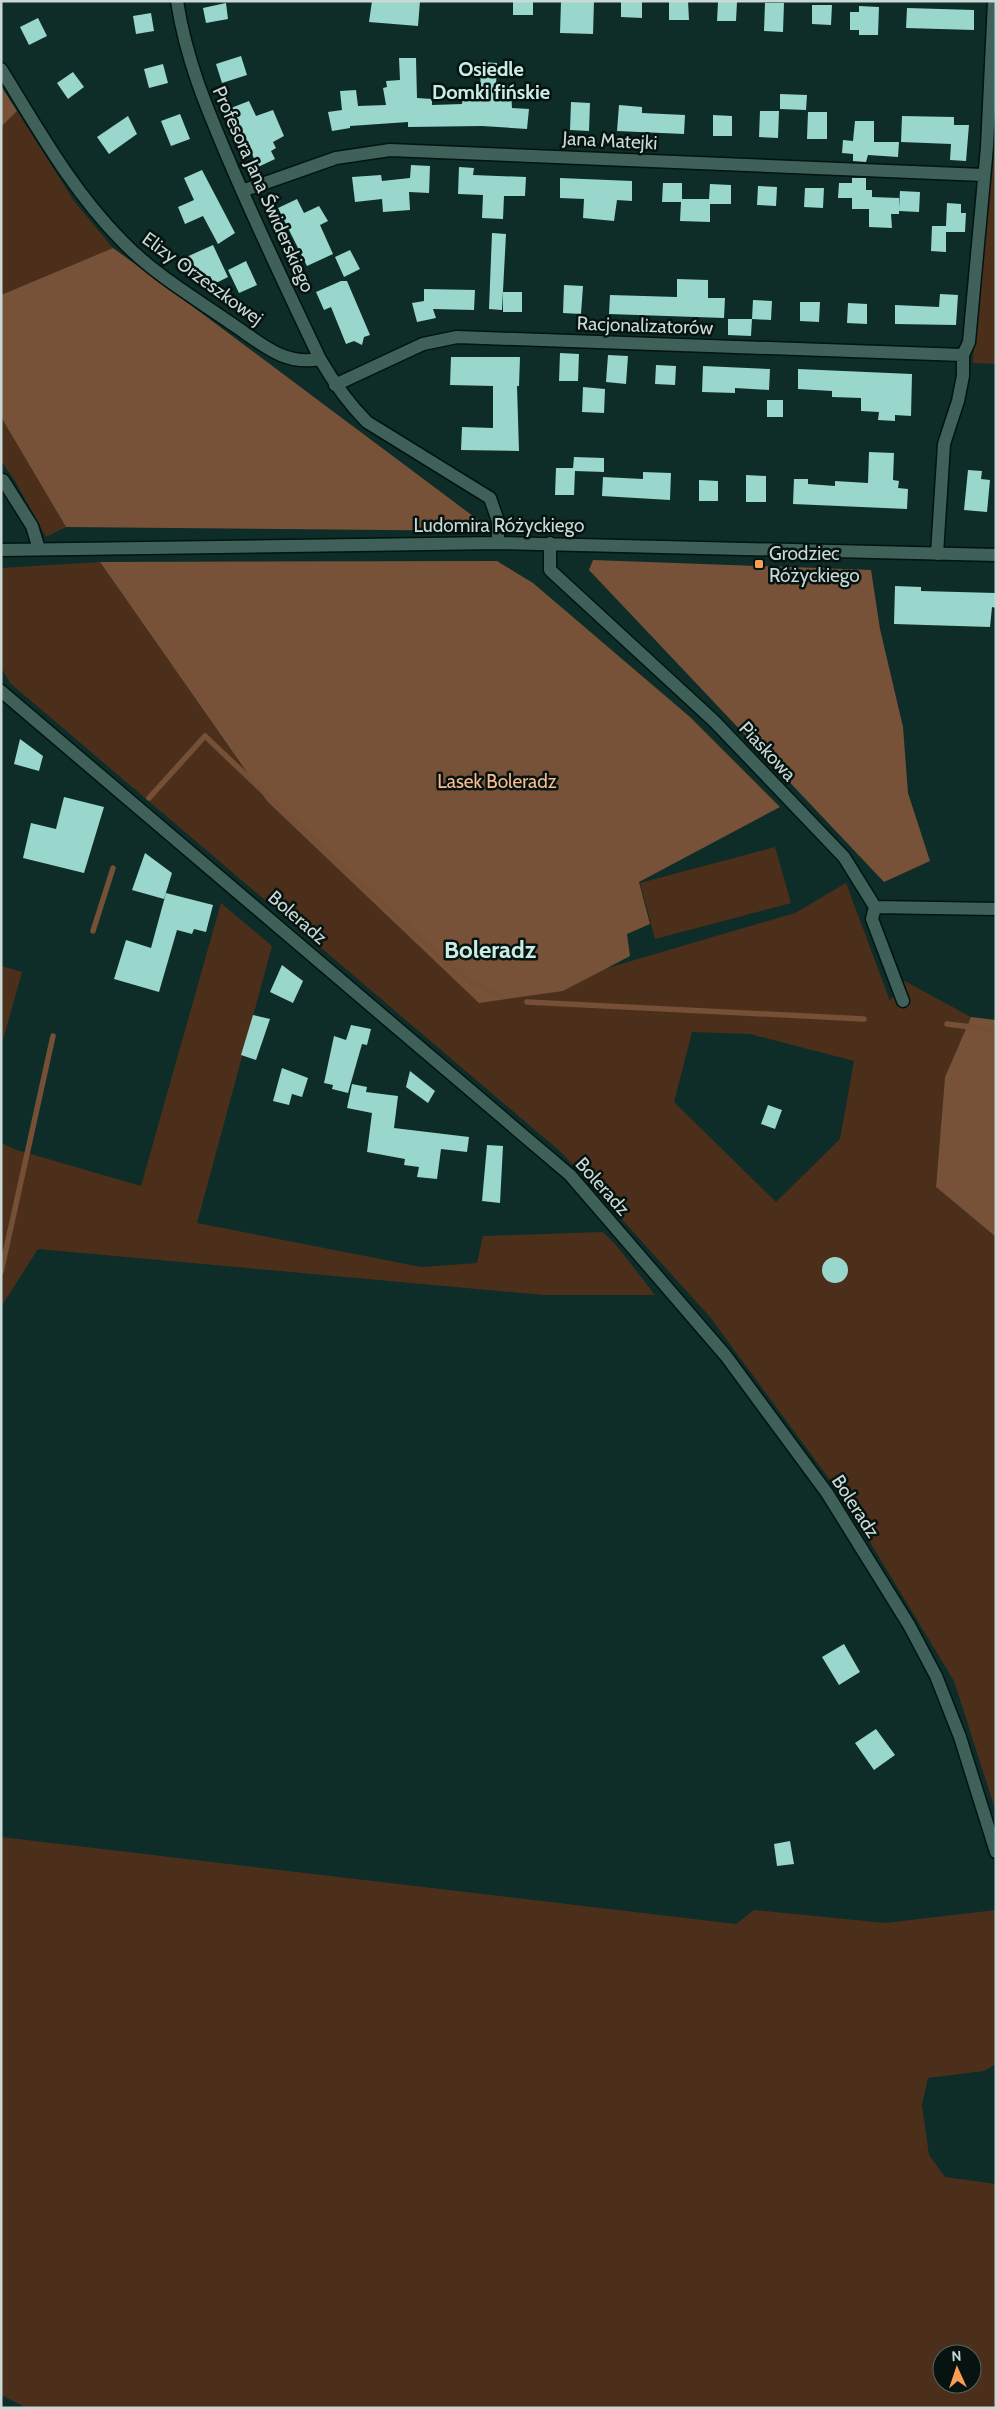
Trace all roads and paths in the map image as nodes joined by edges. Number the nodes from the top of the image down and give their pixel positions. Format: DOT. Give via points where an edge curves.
graph roads {
  1 [pos="177,1"];
  2 [pos="994,1"];
  3 [pos="1,69"];
  4 [pos="983,176"];
  5 [pos="242,191"];
  6 [pos="963,355"];
  7 [pos="320,359"];
  8 [pos="335,385"];
  9 [pos="3,480"];
  10 [pos="498,543"];
  11 [pos="550,543"];
  12 [pos="1,550"];
  13 [pos="39,550"];
  14 [pos="937,554"];
  15 [pos="996,555"];
  16 [pos="1,691"];
  17 [pos="875,907"];
  18 [pos="996,909"];
  19 [pos="903,1001"];
  20 [pos="996,1852"];
  1 -- 5 [label="street, Profesora Jana Świderskiego" via="183,38 198,87"];
  2 -- 4 [label="street"];
  3 -- 7 [label="street, Elizy Orzeszkowej" via="52,154 123,243 166,279 281,356 304,362"];
  4 -- 5 [label="street, Jana Matejki" via="390,150 336,158"];
  4 -- 6 [label="street" via="969,342"];
  5 -- 7 [label="street, Profesora Jana Świderskiego"];
  6 -- 8 [label="street, Racjonalizatorów" via="457,337 423,344"];
  6 -- 14 [label="street" via="958,402 944,444"];
  7 -- 8 [label="street, Profesora Jana Świderskiego"];
  8 -- 10 [label="street" via="367,422 490,498 498,520"];
  9 -- 13 [label="street" via="32,526"];
  10 -- 11 [label="street, Ludomira Różyckiego"];
  10 -- 13 [label="street, Ludomira Różyckiego"];
  11 -- 14 [label="street, Ludomira Różyckiego"];
  11 -- 17 [label="street, Piaskowa" via="550,570 714,721 844,856"];
  12 -- 13 [label="street, Ludomira Różyckiego"];
  14 -- 15 [label="street, Ludomira Różyckiego"];
  16 -- 20 [label="street, Boleradz" via="570,1175 720,1348 827,1494 936,1676 960,1737"];
  17 -- 18 [label="street"];
  17 -- 19 [label="street" via="872,919"];
}
